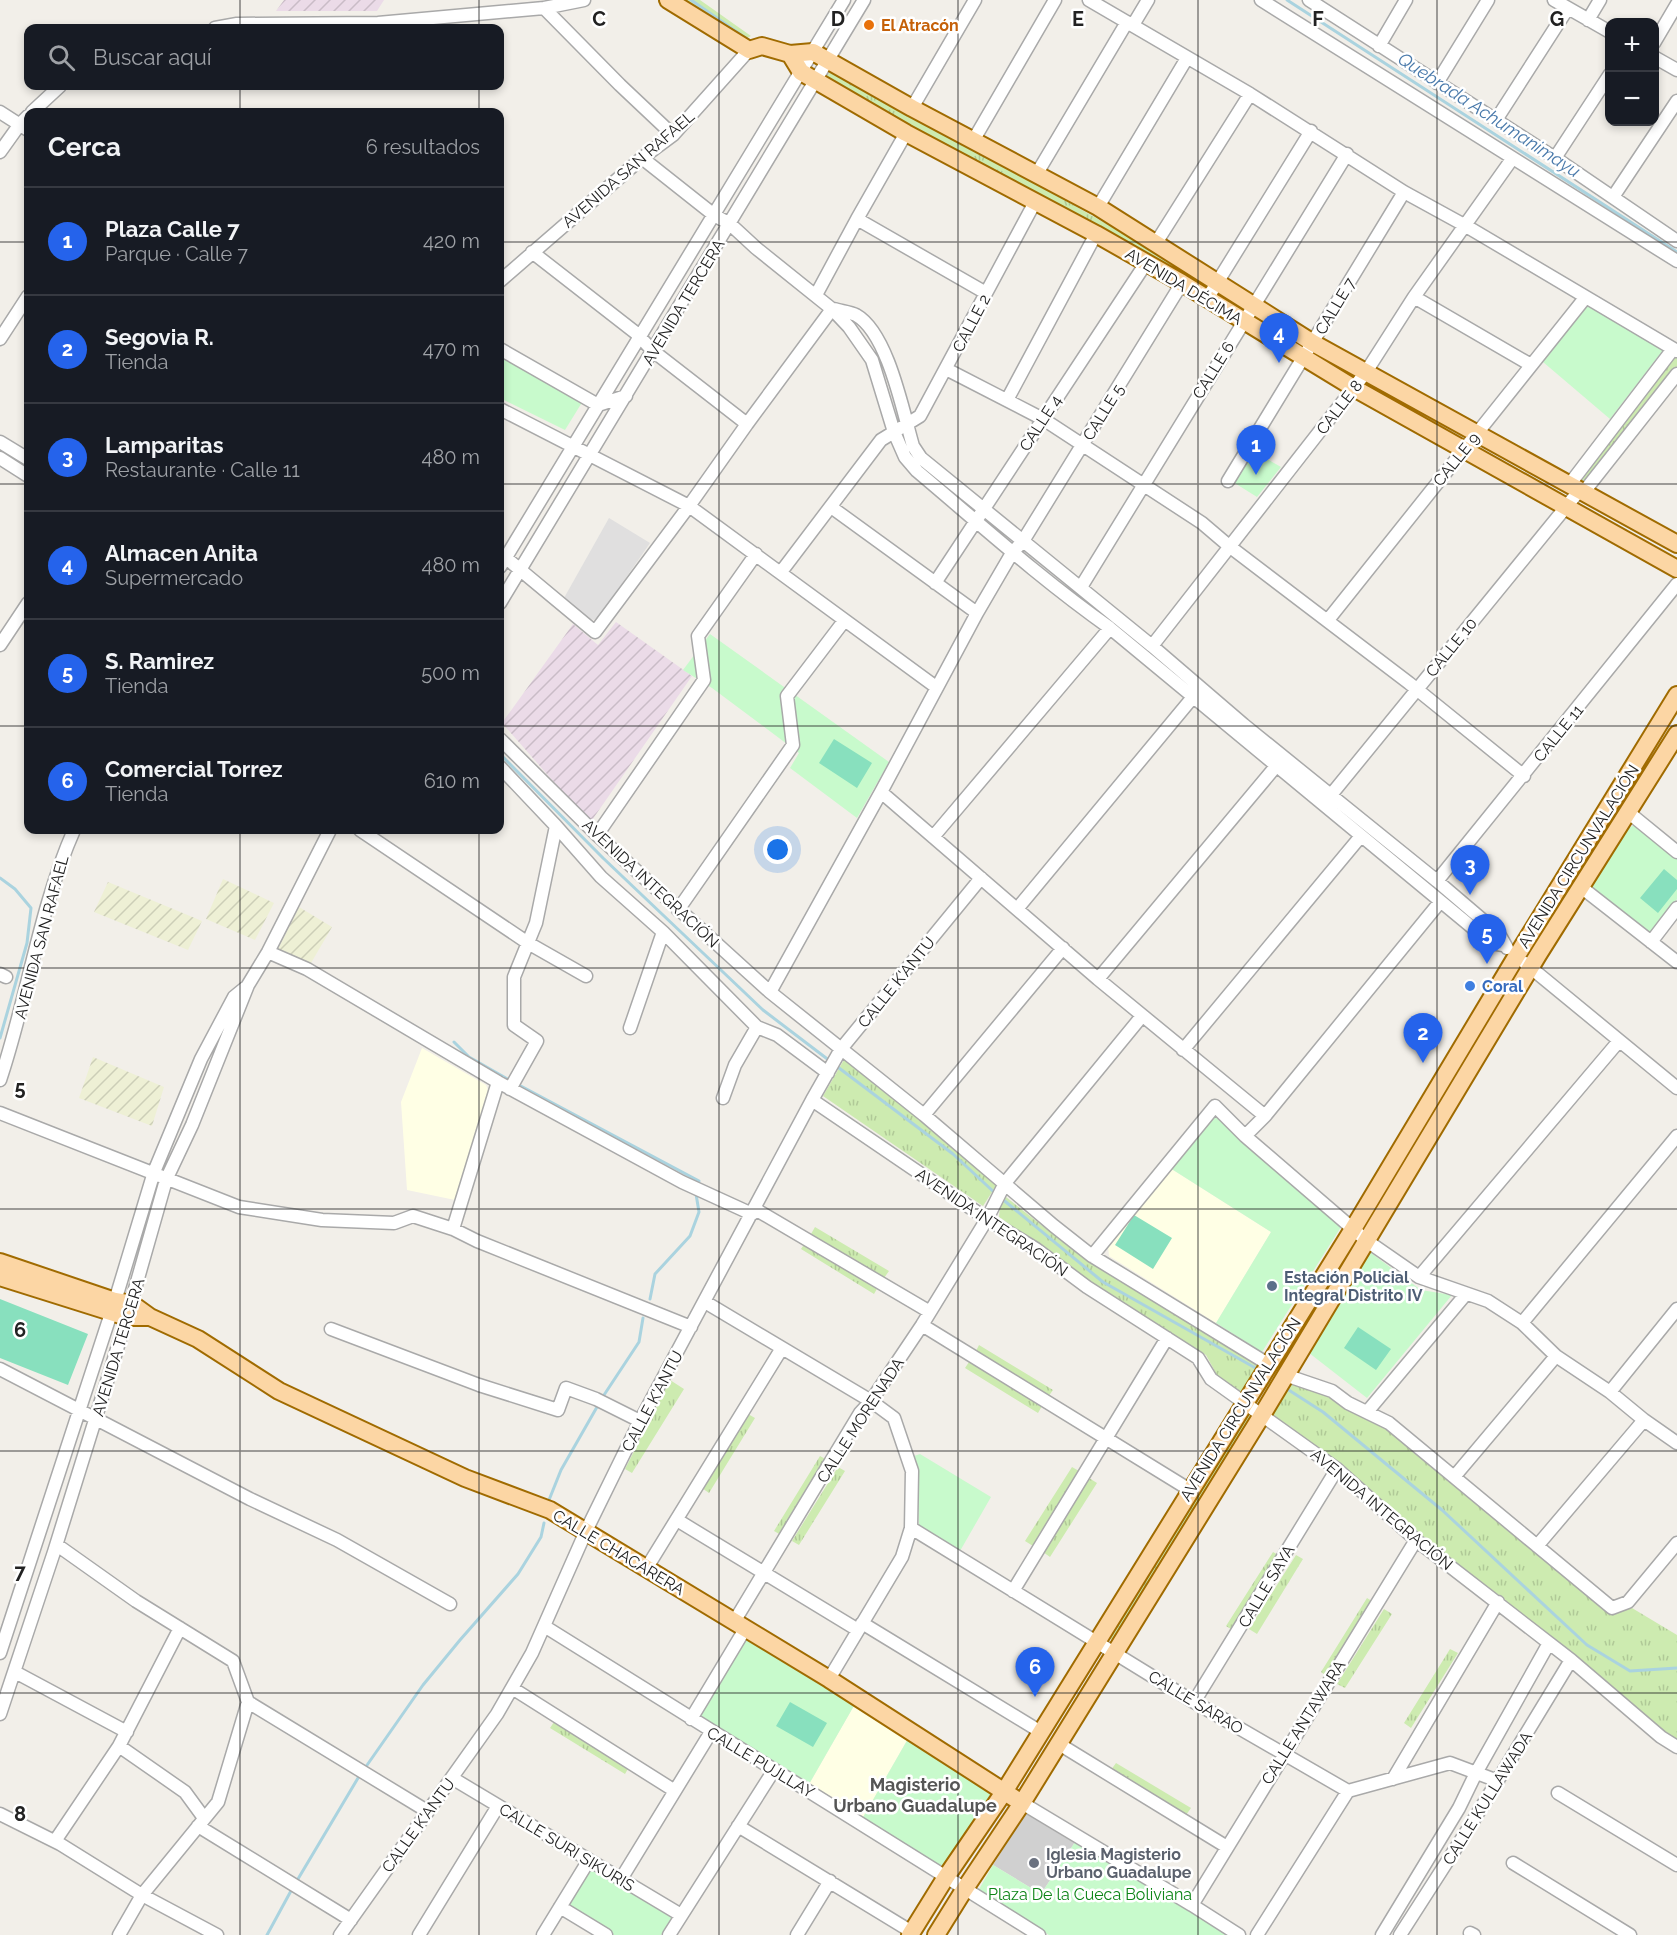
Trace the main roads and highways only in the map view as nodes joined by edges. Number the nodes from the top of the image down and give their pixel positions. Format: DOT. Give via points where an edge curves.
graph roads {
  1 [pos="668,0"];
  2 [pos="790,54"];
  3 [pos="1308,350"];
  4 [pos="1677,544"];
  5 [pos="1677,569"];
  6 [pos="1677,695"];
  7 [pos="1675,741"];
  8 [pos="0,1262"];
  9 [pos="0,1278"];
  10 [pos="121,1308"];
  11 [pos="1004,1792"];
  12 [pos="1022,1803"];
  13 [pos="911,1934"];
  14 [pos="936,1935"];
  1 -- 2 [label="main road" via="749,50 762,46"];
  2 -- 3 [label="main road, AVENIDA DÉCIMA" via="801,72 906,133 1096,234 1244,322"];
  2 -- 3 [label="main road, AVENIDA DÉCIMA" via="813,52 1098,207 1253,304"];
  3 -- 4 [label="main road, AVENIDA DÉCIMA" via="1366,372"];
  3 -- 5 [label="main road, AVENIDA DÉCIMA" via="1354,388"];
  6 -- 11 [label="main road, AVENIDA CIRCUNVALACIÓN" via="1353,1229"];
  7 -- 12 [label="main road, AVENIDA CIRCUNVALACIÓN" via="1531,967 1262,1415"];
  8 -- 10 [label="main road"];
  9 -- 10 [label="main road"];
  10 -- 11 [label="main road, CALLE CHACARERA" via="198,1339 279,1391 465,1478 550,1510 828,1679"];
  11 -- 12 [label="main road, CALLE CHACARERA"];
  11 -- 13 [label="main road, AVENIDA CIRCUNVALACIÓN"];
  12 -- 14 [label="main road, AVENIDA CIRCUNVALACIÓN"];
}
